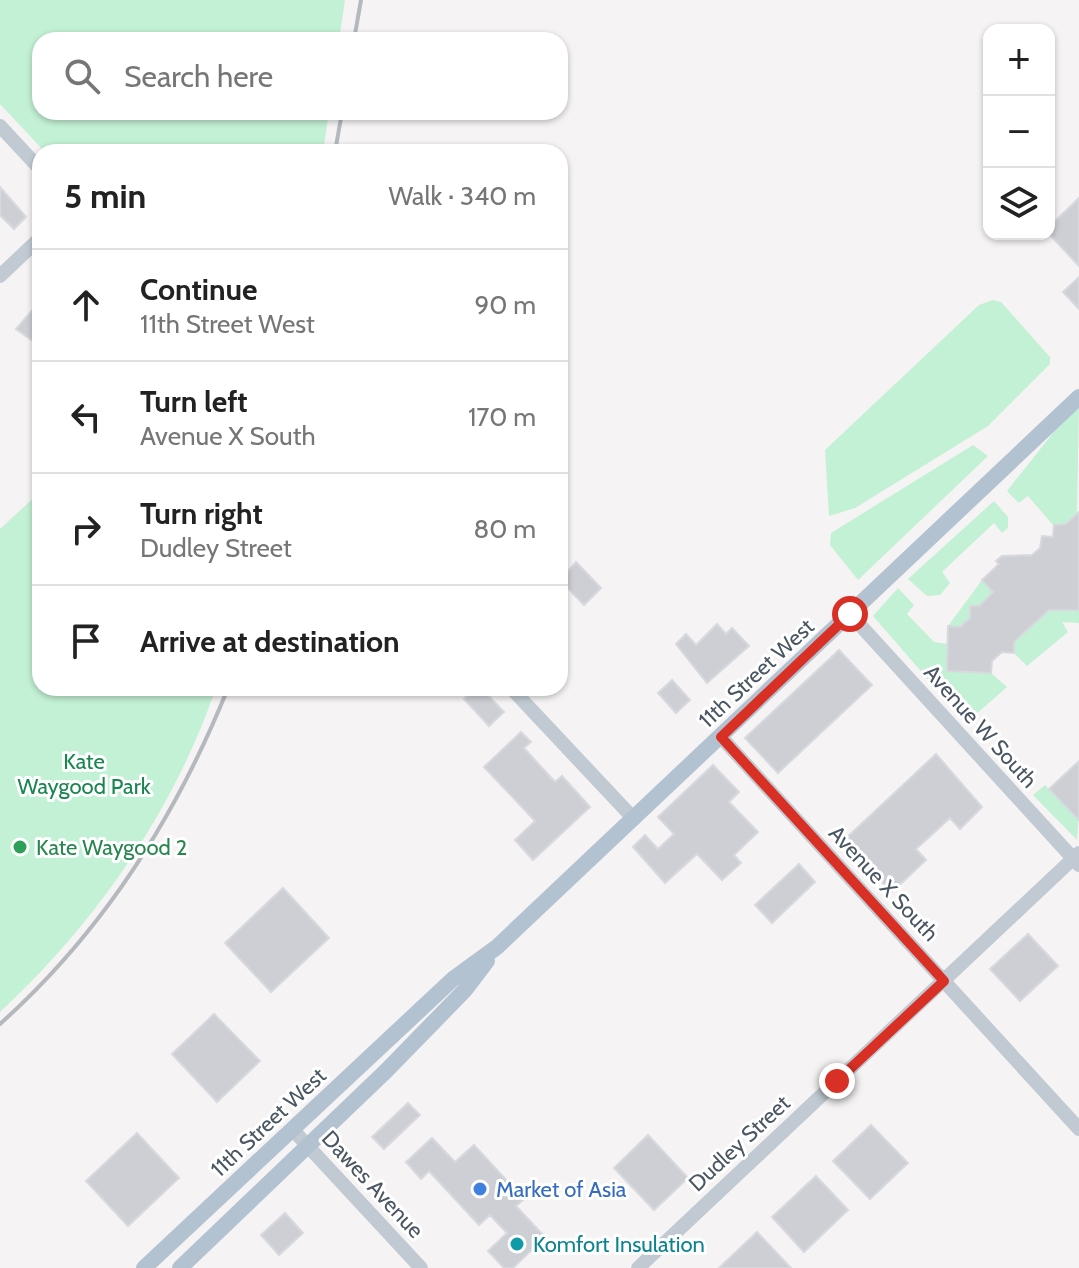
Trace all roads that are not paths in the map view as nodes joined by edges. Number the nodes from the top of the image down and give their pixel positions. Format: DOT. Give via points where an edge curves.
graph roads {
  1 [pos="0,126"];
  2 [pos="32,160"];
  3 [pos="32,246"];
  4 [pos="0,276"];
  5 [pos="1079,397"];
  6 [pos="850,614"];
  7 [pos="519,696"];
  8 [pos="721,737"];
  9 [pos="634,819"];
  10 [pos="1077,859"];
  11 [pos="497,947"];
  12 [pos="944,981"];
  13 [pos="1079,1129"];
  14 [pos="293,1130"];
  15 [pos="308,1147"];
  16 [pos="144,1268"];
  17 [pos="180,1268"];
  18 [pos="421,1268"];
  19 [pos="638,1268"];
  1 -- 2 [label="street"];
  3 -- 4 [label="street"];
  5 -- 6 [label="main road, 11th Street West"];
  6 -- 8 [label="main road, 11th Street West"];
  6 -- 10 [label="street, Avenue W South"];
  7 -- 9 [label="street"];
  8 -- 9 [label="main road, 11th Street West"];
  8 -- 12 [label="street, Avenue X South"];
  9 -- 11 [label="main road, 11th Street West"];
  10 -- 12 [label="street, Dudley Street"];
  11 -- 14 [label="main road, 11th Street West" via="453,979"];
  11 -- 15 [label="main road, 11th Street West" via="465,990"];
  12 -- 13 [label="street, Avenue X South"];
  12 -- 19 [label="street, Dudley Street"];
  14 -- 15 [label="street, Dawes Avenue"];
  14 -- 16 [label="main road, 11th Street West"];
  15 -- 17 [label="main road, 11th Street West"];
  15 -- 18 [label="street, Dawes Avenue"];
}
